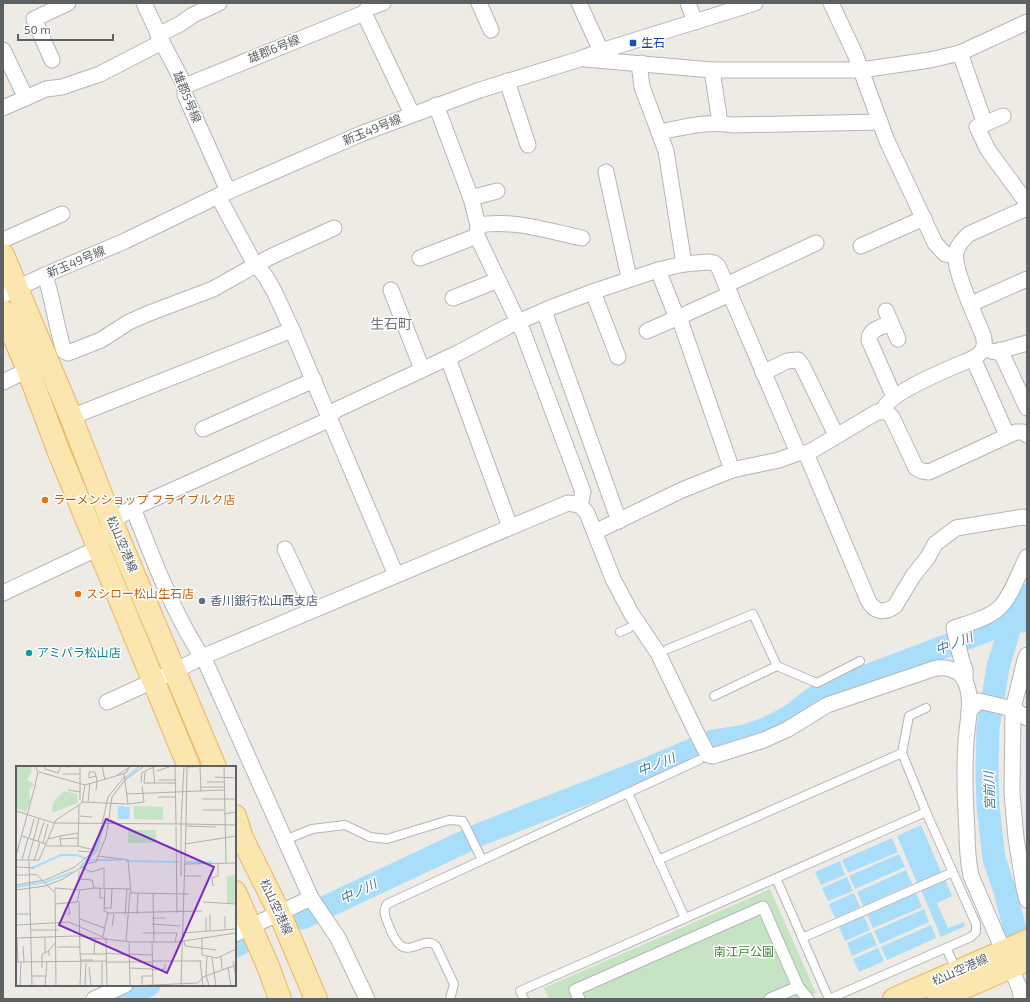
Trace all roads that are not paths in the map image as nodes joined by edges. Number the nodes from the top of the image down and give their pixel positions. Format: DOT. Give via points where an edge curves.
graph roads {
  1 [pos="144,3"];
  2 [pos="219,3"];
  3 [pos="383,3"];
  4 [pos="479,3"];
  5 [pos="579,3"];
  6 [pos="688,3"];
  7 [pos="755,3"];
  8 [pos="831,3"];
  9 [pos="60,5"];
  10 [pos="366,8"];
  11 [pos="695,22"];
  12 [pos="1027,22"];
  13 [pos="491,30"];
  14 [pos="160,38"];
  15 [pos="3,50"];
  16 [pos="601,51"];
  17 [pos="960,53"];
  18 [pos="580,59"];
  19 [pos="52,60"];
  20 [pos="640,63"];
  21 [pos="712,70"];
  22 [pos="861,70"];
  23 [pos="507,81"];
  24 [pos="185,86"];
  25 [pos="26,98"];
  26 [pos="436,105"];
  27 [pos="3,108"];
  28 [pos="412,114"];
  29 [pos="1004,116"];
  30 [pos="880,122"];
  31 [pos="720,123"];
  32 [pos="985,124"];
  33 [pos="659,132"];
  34 [pos="528,145"];
  35 [pos="606,172"];
  36 [pos="497,191"];
  37 [pos="223,194"];
  38 [pos="471,198"];
  39 [pos="1027,203"];
  40 [pos="1027,208"];
  41 [pos="62,214"];
  42 [pos="924,218"];
  43 [pos="334,228"];
  44 [pos="478,231"];
  45 [pos="582,238"];
  46 [pos="3,240"];
  47 [pos="816,244"];
  48 [pos="861,246"];
  49 [pos="3,255"];
  50 [pos="956,256"];
  51 [pos="420,258"];
  52 [pos="684,264"];
  53 [pos="256,266"];
  54 [pos="658,270"];
  55 [pos="45,275"];
  56 [pos="629,278"];
  57 [pos="1027,279"];
  58 [pos="498,280"];
  59 [pos="392,290"];
  60 [pos="728,290"];
  61 [pos="10,292"];
  62 [pos="592,292"];
  63 [pos="453,298"];
  64 [pos="971,304"];
  65 [pos="3,311"];
  66 [pos="544,311"];
  67 [pos="678,318"];
  68 [pos="519,322"];
  69 [pos="292,330"];
  70 [pos="647,331"];
  71 [pos="898,339"];
  72 [pos="1027,343"];
  73 [pos="52,346"];
  74 [pos="1000,350"];
  75 [pos="979,353"];
  76 [pos="618,356"];
  77 [pos="448,358"];
  78 [pos="422,369"];
  79 [pos="28,370"];
  80 [pos="763,373"];
  81 [pos="314,380"];
  82 [pos="3,382"];
  83 [pos="894,397"];
  84 [pos="1027,408"];
  85 [pos="883,411"];
  86 [pos="330,416"];
  87 [pos="71,417"];
  88 [pos="203,429"];
  89 [pos="1026,431"];
  90 [pos="836,435"];
  91 [pos="1007,435"];
  92 [pos="802,453"];
  93 [pos="732,470"];
  94 [pos="580,505"];
  95 [pos="133,508"];
  96 [pos="1027,518"];
  97 [pos="619,521"];
  98 [pos="113,525"];
  99 [pos="510,527"];
  100 [pos="595,532"];
  101 [pos="98,544"];
  102 [pos="286,549"];
  103 [pos="1027,557"];
  104 [pos="396,575"];
  105 [pos="3,593"];
  106 [pos="313,609"];
  107 [pos="663,651"];
  108 [pos="1027,655"];
  109 [pos="202,656"];
  110 [pos="860,661"];
  111 [pos="777,666"];
  112 [pos="175,671"];
  113 [pos="965,680"];
  114 [pos="154,681"];
  115 [pos="1022,692"];
  116 [pos="714,696"];
  117 [pos="107,702"];
  118 [pos="974,706"];
  119 [pos="926,708"];
  120 [pos="1013,710"];
  121 [pos="1027,718"];
  122 [pos="902,753"];
  123 [pos="704,755"];
  124 [pos="189,766"];
  125 [pos="215,766"];
  126 [pos="628,793"];
  127 [pos="926,812"];
  128 [pos="236,819"];
  129 [pos="285,840"];
  130 [pos="482,860"];
  131 [pos="658,860"];
  132 [pos="953,872"];
  133 [pos="776,878"];
  134 [pos="236,897"];
  135 [pos="1027,900"];
  136 [pos="316,906"];
  137 [pos="279,912"];
  138 [pos="685,918"];
  139 [pos="243,930"];
  140 [pos="802,938"];
  141 [pos="946,948"];
  142 [pos="1016,955"];
  143 [pos="122,986"];
  144 [pos="961,986"];
  145 [pos="798,987"];
  146 [pos="94,999"];
  147 [pos="280,999"];
  148 [pos="316,999"];
  149 [pos="367,999"];
  150 [pos="450,999"];
  151 [pos="524,999"];
  152 [pos="579,999"];
  153 [pos="770,999"];
  154 [pos="808,999"];
  155 [pos="829,999"];
  156 [pos="894,999"];
  157 [pos="938,999"];
  158 [pos="1022,999"];
  1 -- 14 [label="street, 雄郡5号線"];
  2 -- 14 [label="street" via="193,14"];
  3 -- 10 [label="street, 雄郡6号線"];
  4 -- 13 [label="street"];
  5 -- 16 [label="street"];
  6 -- 11 [label="street"];
  7 -- 11 [label="street, 新玉49号線"];
  8 -- 22 [label="street"];
  9 -- 19 [label="street" via="34,20"];
  10 -- 24 [label="street, 雄郡6号線"];
  10 -- 28 [label="street"];
  11 -- 16 [label="street, 新玉49号線"];
  12 -- 17 [label="street"];
  14 -- 24 [label="street, 雄郡5号線"];
  14 -- 25 [label="street" via="100,74 62,87 46,89"];
  15 -- 25 [label="street"];
  16 -- 18 [label="street, 新玉49号線"];
  17 -- 22 [label="street"];
  17 -- 32 [label="street"];
  18 -- 20 [label="street"];
  18 -- 23 [label="street, 新玉49号線"];
  20 -- 21 [label="street"];
  20 -- 33 [label="street" via="642,87"];
  21 -- 22 [label="street"];
  21 -- 31 [label="street"];
  22 -- 30 [label="street"];
  23 -- 26 [label="street, 新玉49号線"];
  23 -- 34 [label="street"];
  24 -- 37 [label="street, 雄郡5号線" via="185,95"];
  25 -- 27 [label="street"];
  26 -- 28 [label="street, 新玉49号線"];
  26 -- 38 [label="street"];
  28 -- 37 [label="street, 新玉49号線"];
  29 -- 32 [label="street"];
  30 -- 31 [label="street" via="732,125"];
  30 -- 42 [label="street"];
  31 -- 33 [label="street"];
  32 -- 39 [label="street" via="977,127 988,150"];
  33 -- 52 [label="street" via="666,151"];
  35 -- 56 [label="street"];
  36 -- 38 [label="street"];
  37 -- 53 [label="street, 雄郡5号線"];
  37 -- 55 [label="street, 新玉49号線" via="125,241"];
  38 -- 44 [label="street"];
  40 -- 50 [label="street" via="969,234 961,242"];
  41 -- 46 [label="street"];
  42 -- 48 [label="street"];
  42 -- 50 [label="street" via="942,252"];
  43 -- 53 [label="street"];
  44 -- 45 [label="street" via="494,224 516,224"];
  44 -- 51 [label="street"];
  44 -- 58 [label="street"];
  47 -- 60 [label="street"];
  49 -- 61 [label="main road, 松山空港線"];
  50 -- 64 [label="street" via="956,266"];
  52 -- 54 [label="street"];
  52 -- 60 [label="street" via="714,263 718,266"];
  53 -- 69 [label="street, 雄郡5号線" via="275,293"];
  53 -- 73 [label="street" via="213,289 130,322 100,340 68,353"];
  54 -- 56 [label="street"];
  54 -- 67 [label="street"];
  55 -- 61 [label="street, 新玉49号線"];
  55 -- 73 [label="street" via="54,308"];
  56 -- 62 [label="street"];
  57 -- 64 [label="street"];
  58 -- 63 [label="street"];
  58 -- 68 [label="street"];
  59 -- 78 [label="street"];
  60 -- 67 [label="street"];
  60 -- 80 [label="street"];
  61 -- 73 [label="main road, 松山空港線"];
  62 -- 66 [label="street"];
  62 -- 76 [label="street"];
  64 -- 75 [label="street" via="985,341"];
  65 -- 79 [label="main road, 松山空港線"];
  66 -- 68 [label="street"];
  66 -- 97 [label="street"];
  67 -- 70 [label="street"];
  67 -- 93 [label="street"];
  68 -- 77 [label="street"];
  68 -- 94 [label="street" via="583,492"];
  69 -- 81 [label="street, 雄郡5号線"];
  69 -- 87 [label="street"];
  71 -- 83 [label="street" via="889,317 869,335"];
  72 -- 74 [label="street"];
  73 -- 87 [label="main road, 松山空港線"];
  74 -- 75 [label="street"];
  74 -- 84 [label="street"];
  75 -- 83 [label="street"];
  75 -- 91 [label="street"];
  77 -- 78 [label="street"];
  77 -- 99 [label="street"];
  78 -- 86 [label="street" via="336,410"];
  79 -- 82 [label="street"];
  79 -- 101 [label="main road, 松山空港線" via="58,450"];
  80 -- 90 [label="street" via="787,361 798,360"];
  80 -- 92 [label="street"];
  81 -- 86 [label="street, 雄郡5号線"];
  81 -- 88 [label="street"];
  83 -- 85 [label="street"];
  85 -- 90 [label="street"];
  85 -- 91 [label="street" via="892,418 916,468 922,471 929,472"];
  86 -- 95 [label="street" via="324,422"];
  86 -- 104 [label="street, 雄郡5号線"];
  87 -- 98 [label="main road, 松山空港線"];
  89 -- 91 [label="street"];
  90 -- 92 [label="street" via="813,450"];
  92 -- 93 [label="street"];
  92 -- 96 [label="street" via="868,600 876,610 883,611 895,606 935,544 956,528"];
  93 -- 97 [label="street" via="682,490"];
  94 -- 99 [label="street" via="568,503"];
  94 -- 100 [label="street"];
  95 -- 98 [label="street" via="120,516"];
  95 -- 109 [label="street" via="165,587"];
  97 -- 100 [label="street"];
  98 -- 101 [label="street"];
  98 -- 112 [label="main road, 松山空港線"];
  99 -- 104 [label="street"];
  100 -- 107 [label="street" via="613,579 631,613 629,628"];
  101 -- 105 [label="street" via="90,552"];
  101 -- 114 [label="main road, 松山空港線"];
  102 -- 106 [label="street"];
  103 -- 113 [label="street" via="1006,599 997,609 981,619 954,628 965,670"];
  104 -- 106 [label="street"];
  106 -- 109 [label="street"];
  107 -- 111 [label="lane" via="753,614"];
  107 -- 123 [label="street"];
  108 -- 115 [label="street"];
  109 -- 112 [label="street"];
  109 -- 129 [label="street"];
  110 -- 111 [label="lane" via="817,683"];
  111 -- 116 [label="lane"];
  112 -- 114 [label="street"];
  112 -- 125 [label="main road, 松山空港線"];
  113 -- 118 [label="street"];
  113 -- 123 [label="street" via="951,669 934,669 827,705 788,729 764,740 713,756"];
  114 -- 117 [label="street"];
  114 -- 124 [label="main road, 松山空港線"];
  115 -- 120 [label="street"];
  118 -- 120 [label="street"];
  118 -- 142 [label="street" via="966,742 964,798 968,863 972,876"];
  119 -- 122 [label="lane" via="909,716"];
  120 -- 121 [label="street"];
  120 -- 135 [label="street" via="1012,794 1019,862"];
  122 -- 127 [label="lane"];
  122 -- 131 [label="lane"];
  123 -- 126 [label="lane"];
  126 -- 130 [label="lane"];
  126 -- 131 [label="lane"];
  127 -- 132 [label="lane"];
  127 -- 133 [label="lane"];
  128 -- 137 [label="main road, 松山空港線" via="242,838"];
  129 -- 130 [label="lane" via="312,829 345,825 370,837 387,839 448,820 463,822"];
  129 -- 136 [label="street"];
  130 -- 150 [label="lane" via="390,901 384,909 390,930 401,946 410,947 432,942 436,946 454,984"];
  131 -- 138 [label="lane"];
  132 -- 140 [label="lane"];
  132 -- 141 [label="lane" via="976,929 973,936"];
  133 -- 138 [label="lane"];
  133 -- 140 [label="lane"];
  134 -- 139 [label="main road"];
  136 -- 137 [label="street"];
  136 -- 149 [label="street" via="338,938"];
  137 -- 139 [label="street"];
  137 -- 148 [label="main road, 松山空港線"];
  138 -- 151 [label="lane" via="520,991"];
  139 -- 147 [label="main road" via="268,966"];
  140 -- 155 [label="lane"];
  141 -- 144 [label="lane"];
  141 -- 155 [label="lane"];
  142 -- 144 [label="main road, 松山空港線"];
  142 -- 158 [label="street" via="1018,987"];
  143 -- 146 [label="street"];
  144 -- 156 [label="main road, 松山空港線"];
  144 -- 157 [label="main road, 松山空港線"];
  145 -- 152 [label="street" via="763,907 575,990"];
  145 -- 153 [label="street"];
  145 -- 154 [label="street"];
}
